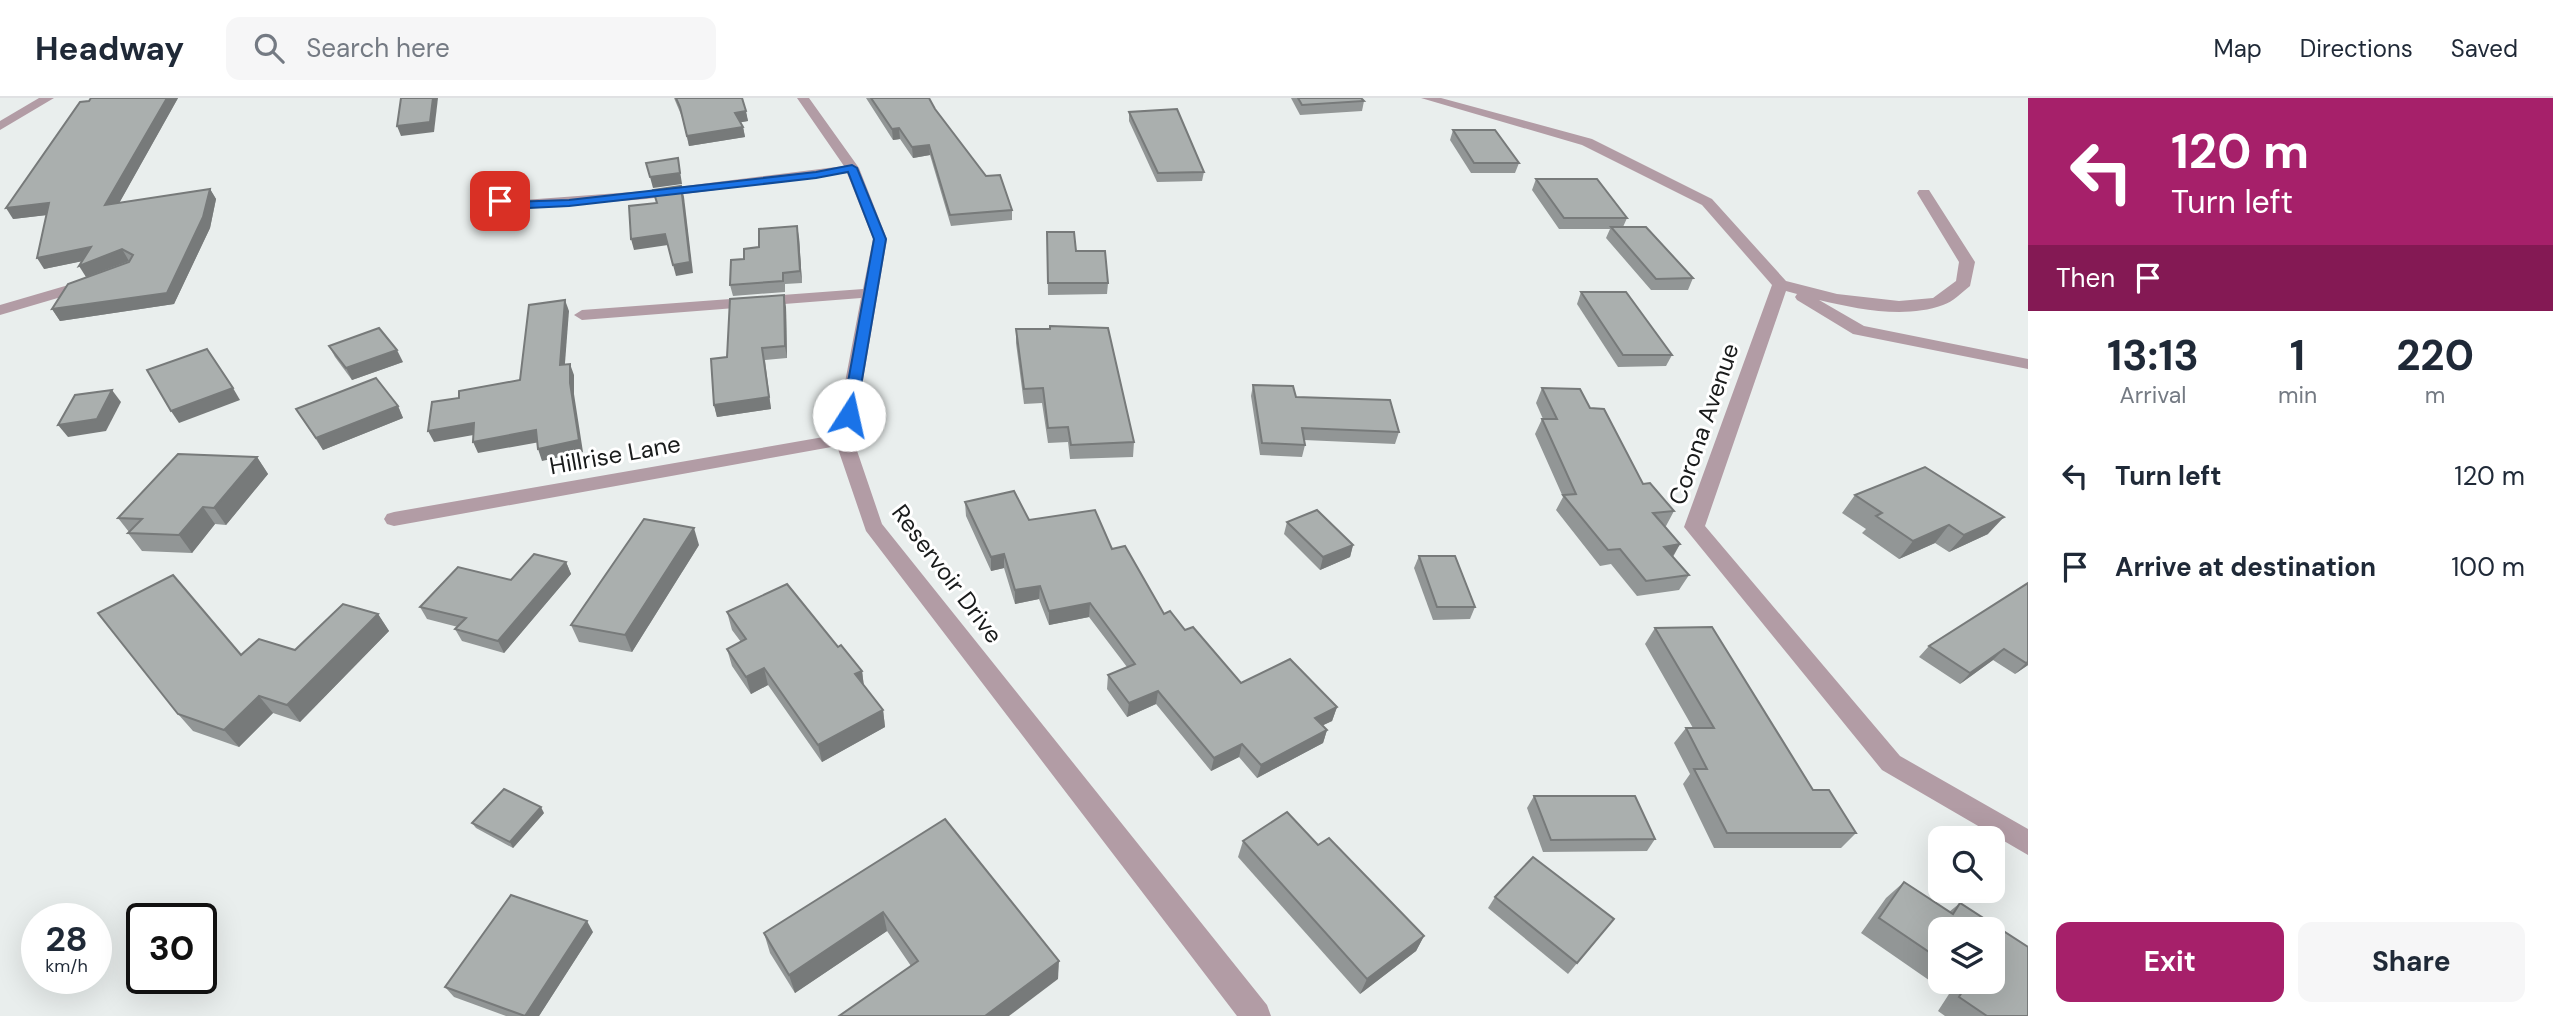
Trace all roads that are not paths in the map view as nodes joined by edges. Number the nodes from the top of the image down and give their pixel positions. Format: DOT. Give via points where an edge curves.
graph roads {
  1 [pos="48,98"];
  2 [pos="803,98"];
  3 [pos="1427,98"];
  4 [pos="0,126"];
  5 [pos="852,168"];
  6 [pos="492,179"];
  7 [pos="1924,193"];
  8 [pos="103,279"];
  9 [pos="1780,284"];
  10 [pos="870,293"];
  11 [pos="0,310"];
  12 [pos="582,315"];
  13 [pos="2028,364"];
  14 [pos="844,439"];
  15 [pos="394,519"];
  16 [pos="2028,843"];
  17 [pos="1256,1016"];
  1 -- 4 [label="street"];
  2 -- 5 [label="street, Reservoir Drive"];
  3 -- 9 [label="street" via="1587,142 1707,202"];
  5 -- 6 [label="street" via="646,195 507,206 500,201"];
  5 -- 10 [label="street, Reservoir Drive" via="880,239"];
  7 -- 9 [label="street" via="1967,262 1964,283 1939,301 1897,307"];
  8 -- 11 [label="street"];
  9 -- 13 [label="street" via="1859,330"];
  9 -- 16 [label="street, Corona Avenue" via="1694,527 1891,763"];
  10 -- 12 [label="street"];
  10 -- 14 [label="street, Reservoir Drive"];
  14 -- 15 [label="street, Hillrise Lane"];
  14 -- 17 [label="street, Reservoir Drive" via="873,526"];
}
